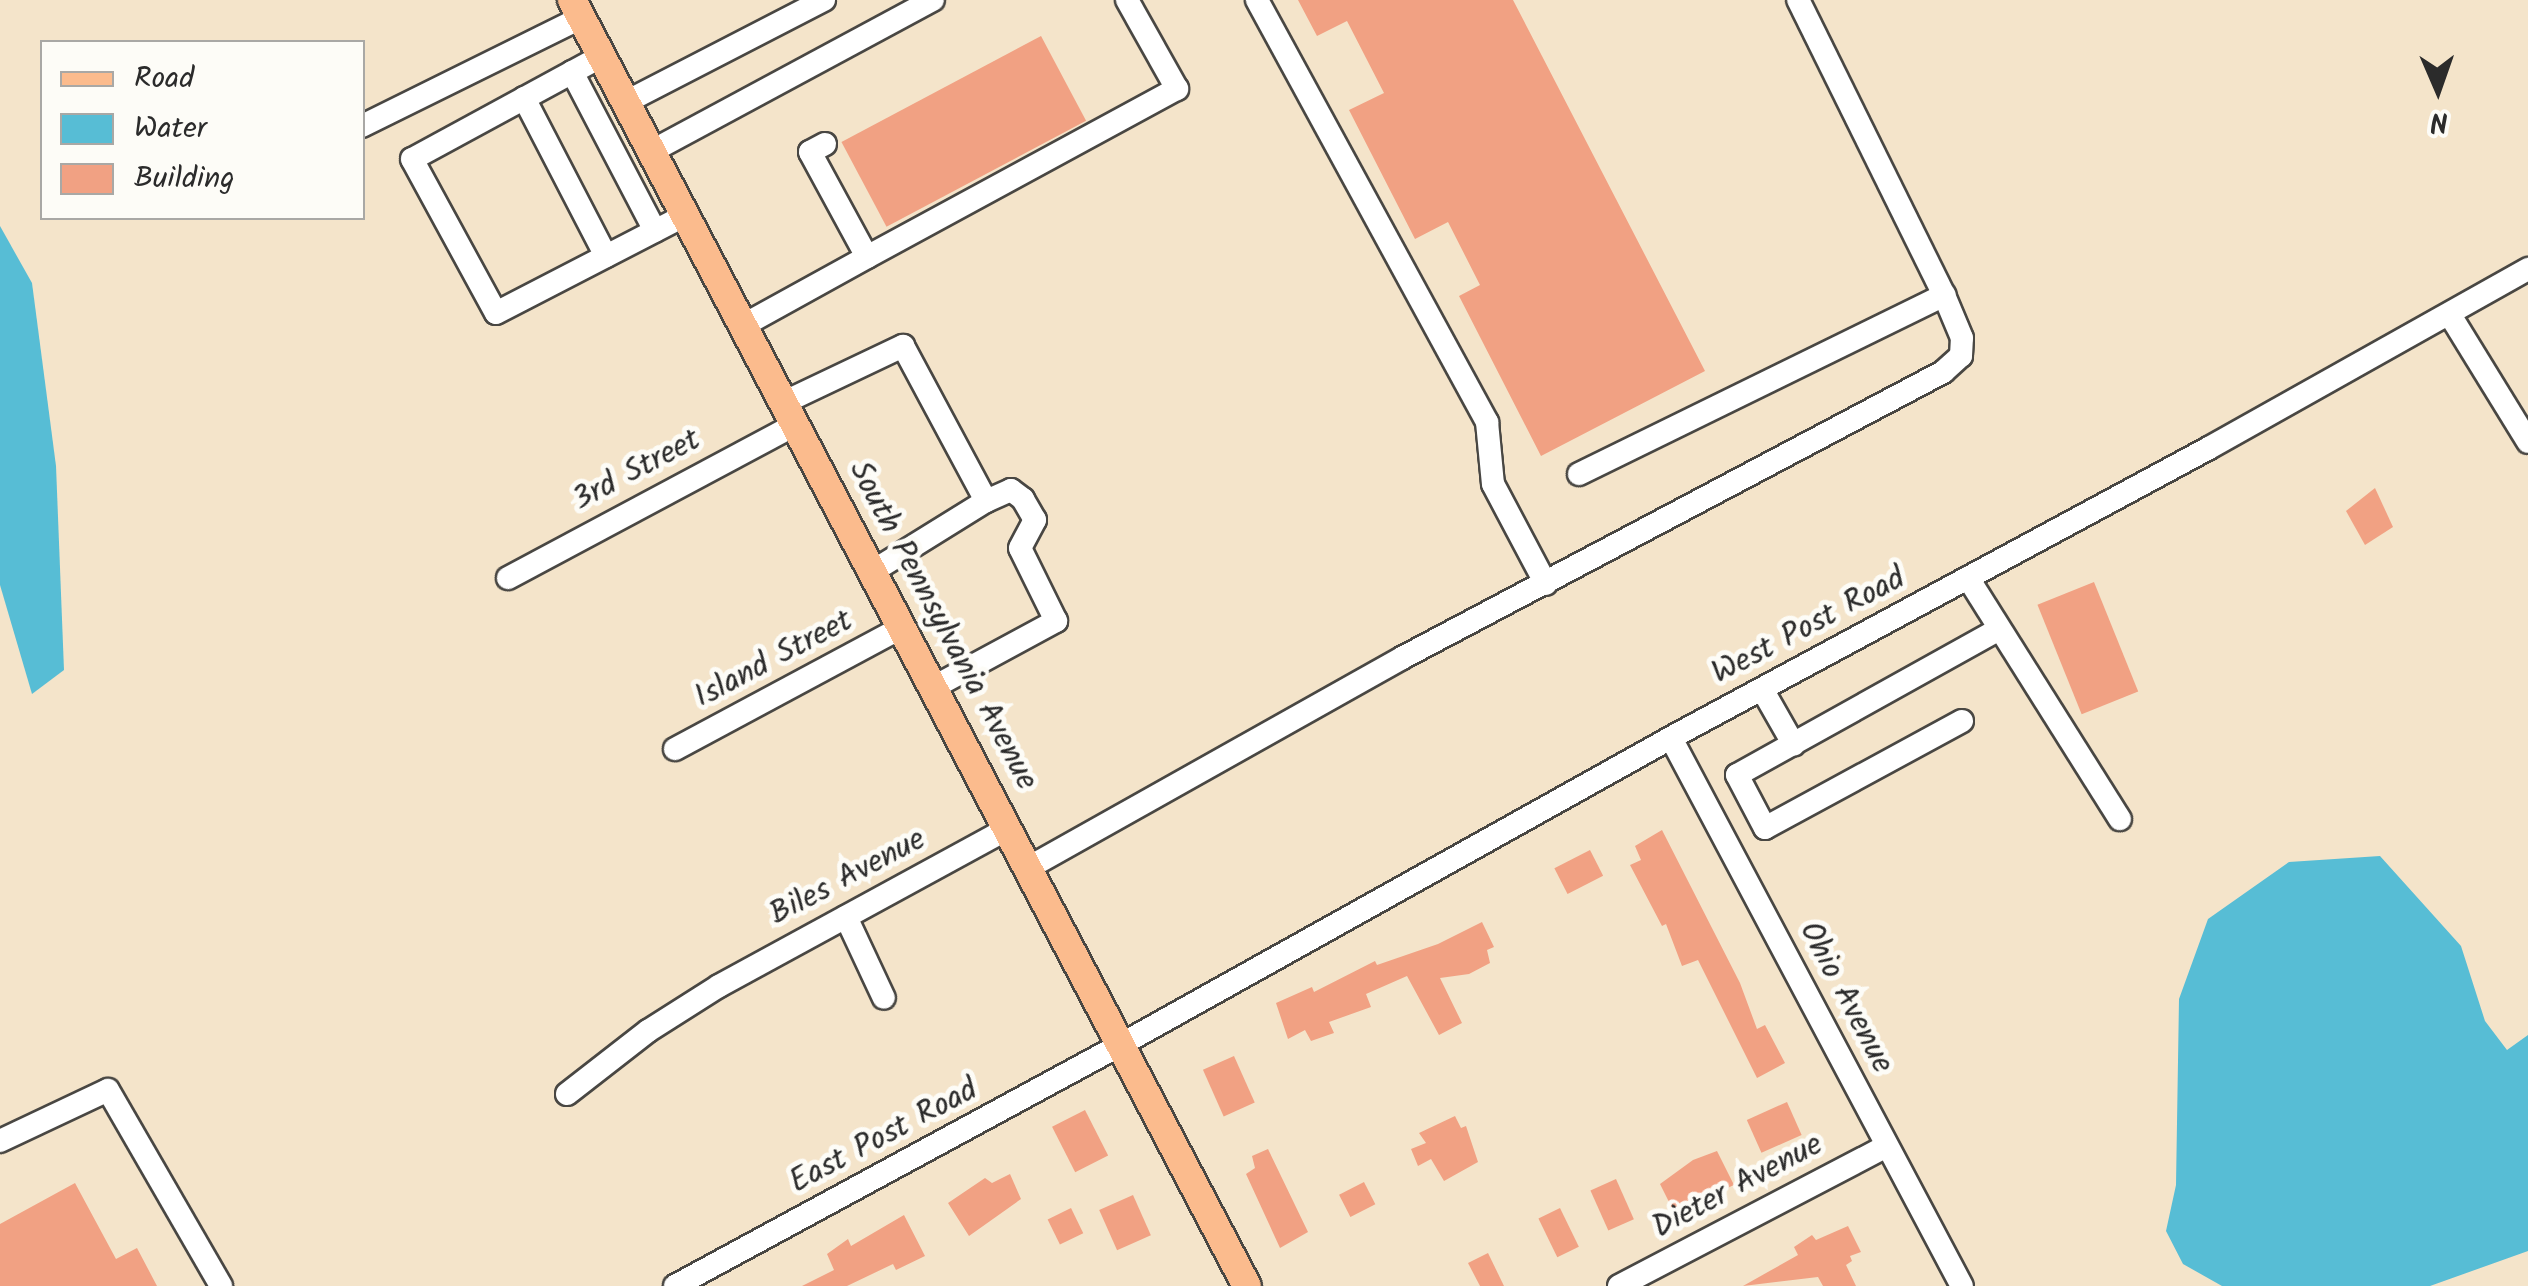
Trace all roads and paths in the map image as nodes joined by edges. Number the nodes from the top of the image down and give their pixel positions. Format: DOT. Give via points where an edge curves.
graph roads {
  1 [pos="824,0"];
  2 [pos="932,0"];
  3 [pos="1128,0"];
  4 [pos="1258,0"];
  5 [pos="1798,0"];
  6 [pos="577,9"];
  7 [pos="602,56"];
  8 [pos="572,72"];
  9 [pos="524,98"];
  10 [pos="626,102"];
  11 [pos="365,124"];
  12 [pos="824,144"];
  13 [pos="652,152"];
  14 [pos="686,215"];
  15 [pos="655,231"];
  16 [pos="606,256"];
  17 [pos="867,257"];
  18 [pos="2528,269"];
  19 [pos="1944,295"];
  20 [pos="2450,315"];
  21 [pos="744,324"];
  22 [pos="791,413"];
  23 [pos="2528,442"];
  24 [pos="1579,474"];
  25 [pos="986,502"];
  26 [pos="874,571"];
  27 [pos="508,578"];
  28 [pos="1968,578"];
  29 [pos="1546,584"];
  30 [pos="903,627"];
  31 [pos="1999,629"];
  32 [pos="934,687"];
  33 [pos="1762,689"];
  34 [pos="1962,721"];
  35 [pos="1672,740"];
  36 [pos="1794,744"];
  37 [pos="676,750"];
  38 [pos="2120,820"];
  39 [pos="1009,828"];
  40 [pos="1028,868"];
  41 [pos="846,917"];
  42 [pos="884,998"];
  43 [pos="1122,1044"];
  44 [pos="567,1094"];
  45 [pos="0,1141"];
  46 [pos="1887,1146"];
  47 [pos="221,1286"];
  48 [pos="675,1286"];
  49 [pos="1248,1286"];
  50 [pos="1619,1286"];
  51 [pos="1962,1286"];
  1 -- 10 [label="street"];
  2 -- 13 [label="street"];
  3 -- 17 [label="street" via="1178,89"];
  4 -- 29 [label="street" via="1487,422 1493,484"];
  5 -- 19 [label="street"];
  6 -- 7 [label="main road, South Pennsylvania Avenue"];
  6 -- 11 [label="street"];
  7 -- 8 [label="street"];
  7 -- 10 [label="main road, South Pennsylvania Avenue"];
  8 -- 9 [label="street"];
  8 -- 15 [label="street"];
  9 -- 16 [label="street"];
  9 -- 16 [label="street" via="412,159 496,313"];
  10 -- 13 [label="main road, South Pennsylvania Avenue"];
  12 -- 17 [label="street" via="810,152"];
  13 -- 14 [label="main road, South Pennsylvania Avenue"];
  14 -- 15 [label="street"];
  14 -- 21 [label="main road, South Pennsylvania Avenue"];
  15 -- 16 [label="street"];
  17 -- 21 [label="street"];
  18 -- 20 [label="street, West Post Road"];
  19 -- 24 [label="street"];
  19 -- 29 [label="street" via="1962,338 1961,356 1944,372"];
  20 -- 23 [label="street"];
  20 -- 28 [label="street, West Post Road"];
  21 -- 22 [label="main road, South Pennsylvania Avenue"];
  22 -- 25 [label="street, 3rd Street" via="903,346"];
  22 -- 26 [label="main road, South Pennsylvania Avenue"];
  22 -- 27 [label="street, 3rd Street"];
  25 -- 26 [label="street"];
  25 -- 32 [label="street" via="1011,490 1024,499 1034,520 1020,548 1056,621"];
  26 -- 30 [label="main road, South Pennsylvania Avenue"];
  28 -- 31 [label="street"];
  28 -- 33 [label="street, West Post Road"];
  29 -- 40 [label="street"];
  30 -- 32 [label="main road, South Pennsylvania Avenue"];
  30 -- 37 [label="street, Island Street"];
  31 -- 36 [label="street"];
  31 -- 38 [label="street"];
  32 -- 39 [label="main road, South Pennsylvania Avenue"];
  33 -- 35 [label="street, West Post Road"];
  33 -- 36 [label="street"];
  34 -- 36 [label="street" via="1765,828 1737,776"];
  35 -- 43 [label="street, West Post Road"];
  35 -- 46 [label="street, Ohio Avenue"];
  39 -- 40 [label="main road, South Pennsylvania Avenue"];
  39 -- 41 [label="street, Biles Avenue"];
  40 -- 43 [label="main road, South Pennsylvania Avenue"];
  41 -- 42 [label="street"];
  41 -- 44 [label="street, Biles Avenue" via="718,986"];
  43 -- 48 [label="street, East Post Road"];
  43 -- 49 [label="main road, South Pennsylvania Avenue"];
  45 -- 47 [label="street" via="108,1090"];
  46 -- 50 [label="street, Dieter Avenue"];
  46 -- 51 [label="street, Ohio Avenue"];
}
